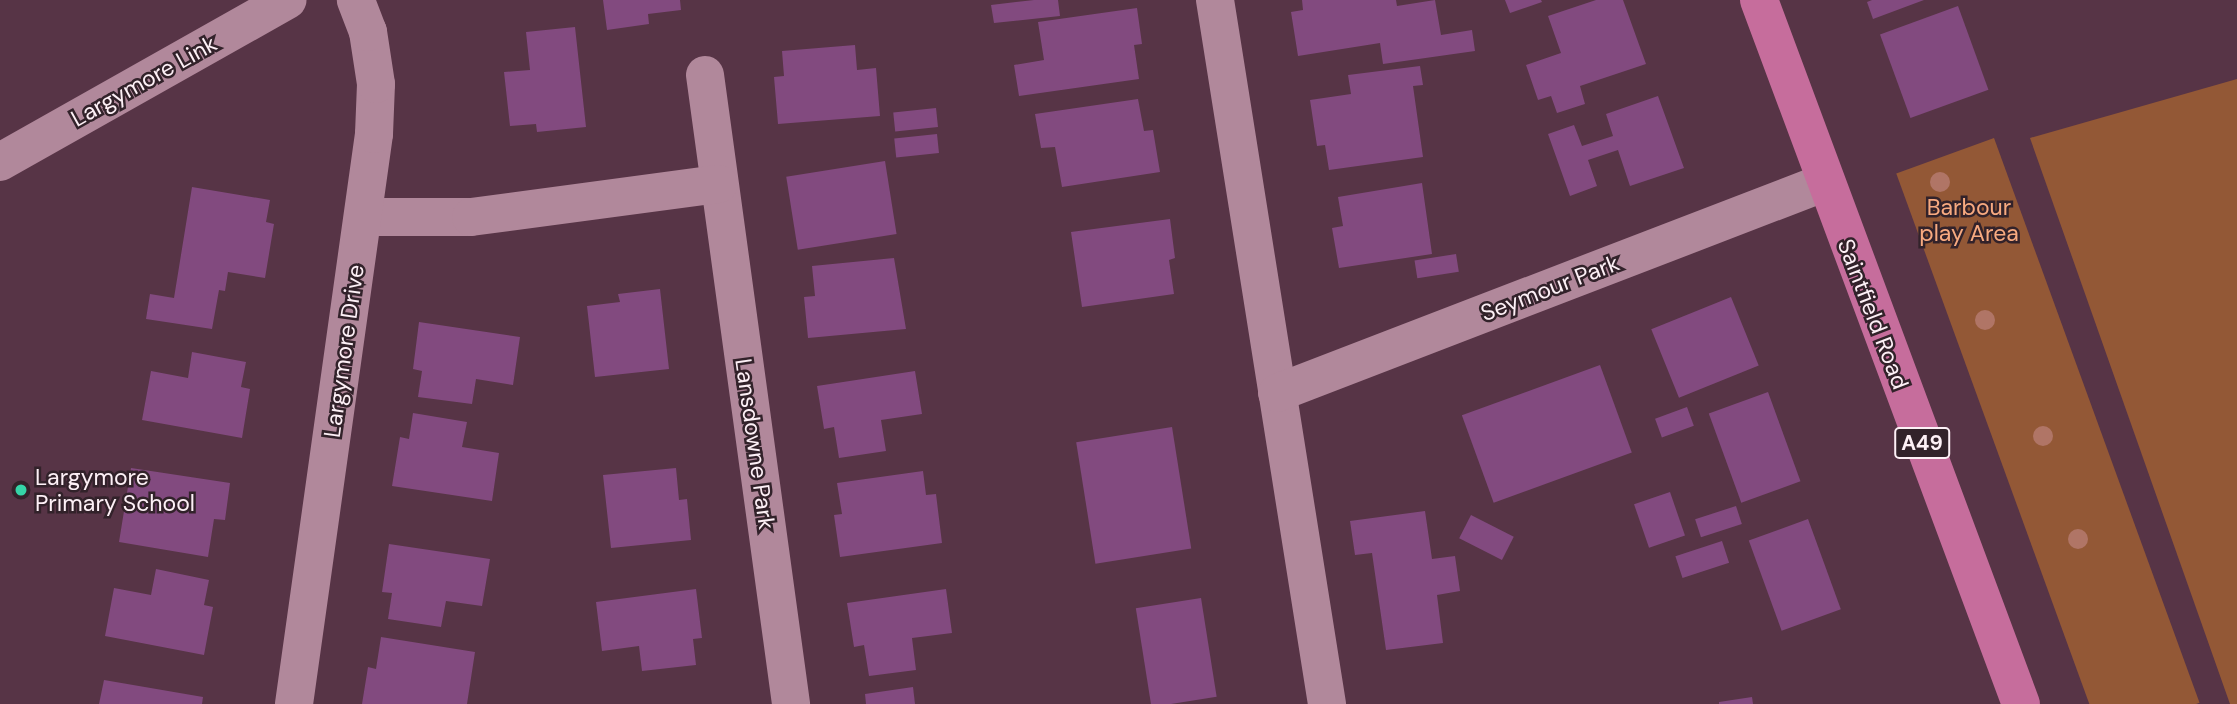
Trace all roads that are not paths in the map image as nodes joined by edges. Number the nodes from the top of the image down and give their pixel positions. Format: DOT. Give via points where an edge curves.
graph roads {
  1 [pos="288,0"];
  2 [pos="356,0"];
  3 [pos="1214,0"];
  4 [pos="1759,0"];
  5 [pos="705,75"];
  6 [pos="0,162"];
  7 [pos="1823,183"];
  8 [pos="719,184"];
  9 [pos="363,217"];
  10 [pos="1277,393"];
  11 [pos="294,704"];
  12 [pos="791,704"];
  13 [pos="1327,704"];
  14 [pos="2021,704"];
  1 -- 6 [label="street, Largymore Link"];
  2 -- 9 [label="street, Largymore Drive" via="368,32 376,84"];
  3 -- 10 [label="street"];
  4 -- 7 [label="main road, Saintfield Road / A49"];
  5 -- 8 [label="street, Lansdowne Park"];
  7 -- 10 [label="street, Seymour Park"];
  7 -- 14 [label="main road, Saintfield Road / A49"];
  8 -- 9 [label="street" via="471,217"];
  8 -- 12 [label="street, Lansdowne Park"];
  9 -- 11 [label="street, Largymore Drive"];
  10 -- 13 [label="street"];
}
